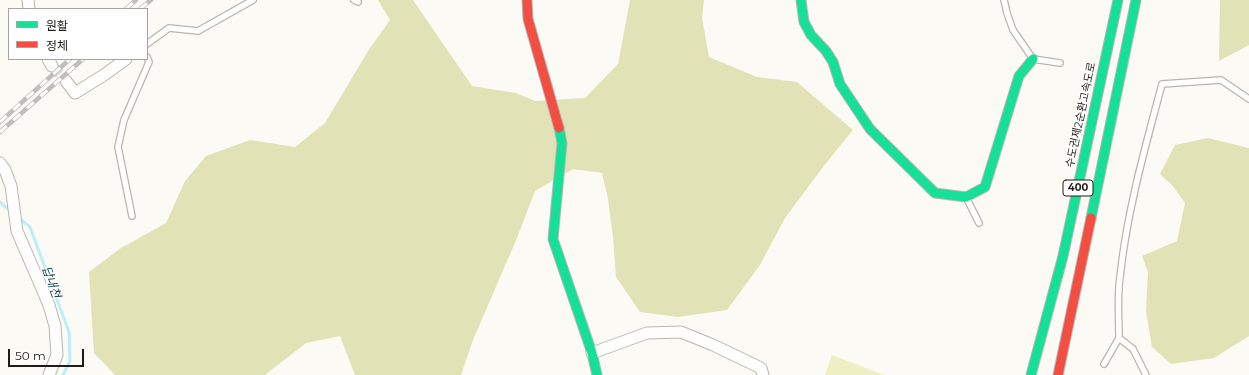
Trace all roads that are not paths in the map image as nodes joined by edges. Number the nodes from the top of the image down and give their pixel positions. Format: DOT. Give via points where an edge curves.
graph roads {
  1 [pos="253,0"];
  2 [pos="527,0"];
  3 [pos="800,0"];
  4 [pos="1004,0"];
  5 [pos="1118,0"];
  6 [pos="1136,0"];
  7 [pos="148,43"];
  8 [pos="148,59"];
  9 [pos="1033,59"];
  10 [pos="125,60"];
  11 [pos="1060,63"];
  12 [pos="66,81"];
  13 [pos="1249,99"];
  14 [pos="0,163"];
  15 [pos="966,197"];
  16 [pos="132,216"];
  17 [pos="979,223"];
  18 [pos="1119,338"];
  19 [pos="592,353"];
  20 [pos="1104,364"];
  21 [pos="49,375"];
  22 [pos="597,375"];
  23 [pos="763,375"];
  24 [pos="1031,375"];
  25 [pos="1058,375"];
  26 [pos="1146,375"];
  1 -- 7 [label="lane" via="198,31 169,28"];
  2 -- 19 [label="main road" via="528,19 558,120 562,143 553,239"];
  3 -- 15 [label="main road" via="804,22 811,35 833,62 846,96 870,129 935,193"];
  4 -- 9 [label="lane" via="1013,30"];
  5 -- 24 [label="main road, 수도권제2순환고속도로 / 400" via="1063,256"];
  6 -- 25 [label="main road, 400"];
  8 -- 16 [label="lane" via="150,62 124,120 118,147"];
  9 -- 11 [label="lane"];
  9 -- 15 [label="main road" via="1019,76 986,187"];
  10 -- 12 [label="street" via="75,93"];
  13 -- 18 [label="lane" via="1221,80 1162,84 1137,177 1126,231 1119,278"];
  14 -- 21 [label="street" via="10,186 17,231 49,305 55,326 57,355"];
  15 -- 17 [label="lane"];
  18 -- 20 [label="lane"];
  18 -- 26 [label="lane" via="1133,349"];
  19 -- 22 [label="main road"];
  19 -- 23 [label="street" via="647,333 682,332 761,368"];
}
